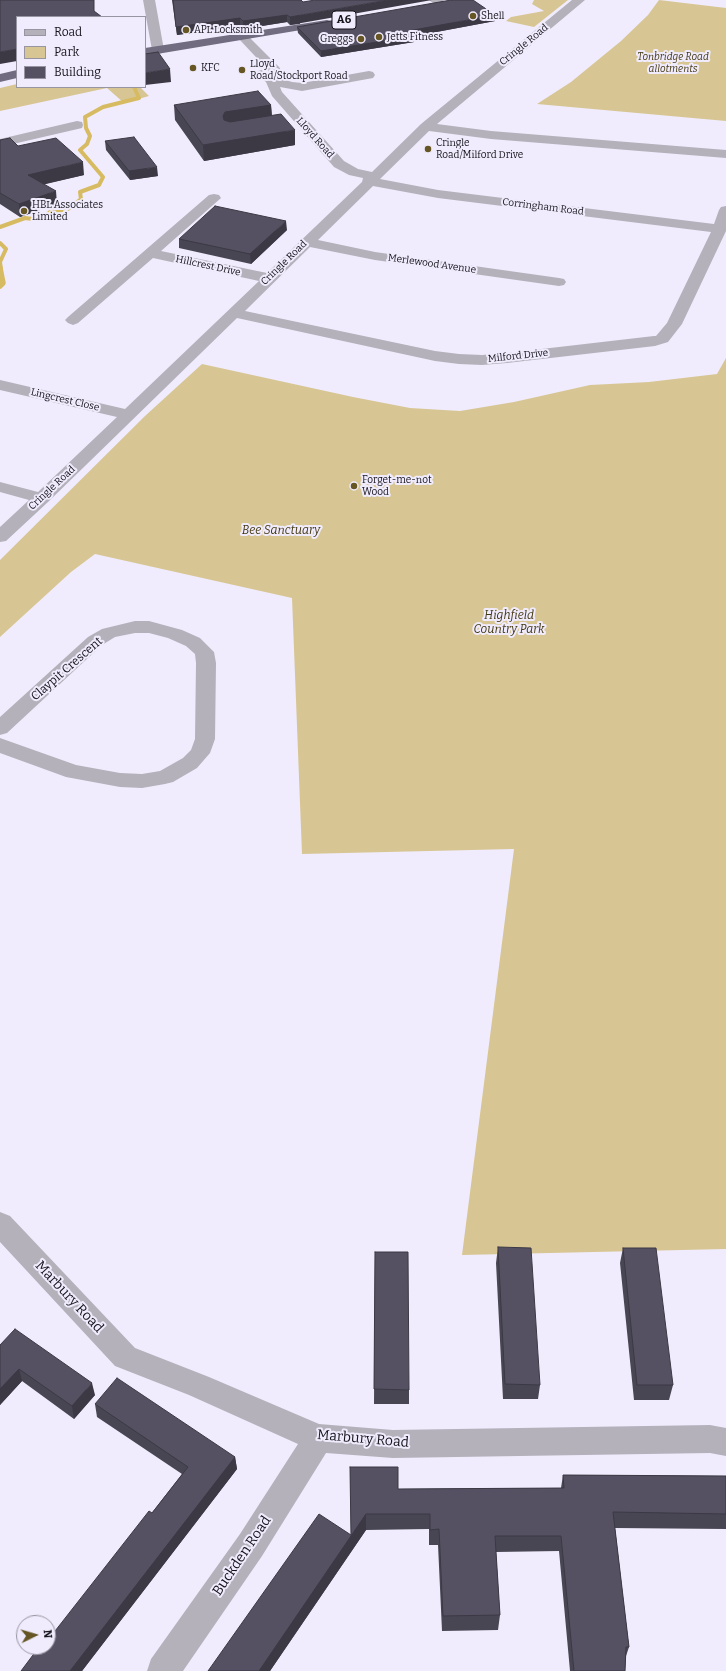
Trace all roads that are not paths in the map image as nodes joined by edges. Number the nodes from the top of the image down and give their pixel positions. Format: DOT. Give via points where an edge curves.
graph roads {
  1 [pos="149,0"];
  2 [pos="579,0"];
  3 [pos="454,1"];
  4 [pos="434,3"];
  5 [pos="338,22"];
  6 [pos="243,37"];
  7 [pos="228,39"];
  8 [pos="237,48"];
  9 [pos="158,50"];
  10 [pos="146,52"];
  11 [pos="253,66"];
  12 [pos="16,74"];
  13 [pos="369,75"];
  14 [pos="0,78"];
  15 [pos="272,80"];
  16 [pos="77,125"];
  17 [pos="426,126"];
  18 [pos="0,143"];
  19 [pos="726,154"];
  20 [pos="371,179"];
  21 [pos="214,198"];
  22 [pos="726,210"];
  23 [pos="720,229"];
  24 [pos="306,242"];
  25 [pos="149,253"];
  26 [pos="268,278"];
  27 [pos="559,282"];
  28 [pos="234,313"];
  29 [pos="73,320"];
  30 [pos="0,385"];
  31 [pos="129,415"];
  32 [pos="0,487"];
  33 [pos="42,498"];
  34 [pos="0,537"];
  35 [pos="0,728"];
  36 [pos="0,745"];
  37 [pos="0,1224"];
  38 [pos="318,1438"];
  39 [pos="726,1442"];
  40 [pos="163,1671"];
  1 -- 9 [label="street"];
  2 -- 17 [label="street, Cringle Road"];
  3 -- 4 [label="highway"];
  5 -- 6 [label="highway, A6"];
  6 -- 7 [label="highway, A6"];
  6 -- 15 [label="street, Lloyd Road" via="275,70"];
  7 -- 8 [label="street"];
  7 -- 9 [label="highway, A6"];
  9 -- 10 [label="highway, A6"];
  11 -- 15 [label="street"];
  12 -- 14 [label="highway"];
  13 -- 15 [label="street" via="302,87"];
  15 -- 20 [label="street, Lloyd Road" via="276,93 294,122 339,164"];
  16 -- 18 [label="street"];
  17 -- 19 [label="street" via="491,135"];
  17 -- 20 [label="street, Cringle Road"];
  20 -- 23 [label="street, Corringham Road" via="438,194"];
  20 -- 24 [label="street, Cringle Road"];
  21 -- 25 [label="street"];
  22 -- 23 [label="street, Milford Drive"];
  23 -- 28 [label="street, Milford Drive" via="674,324 662,339 655,341 507,358 459,359"];
  24 -- 26 [label="street, Cringle Road"];
  24 -- 27 [label="street, Merlewood Avenue" via="375,256"];
  25 -- 26 [label="street, Hillcrest Drive"];
  25 -- 29 [label="street"];
  26 -- 28 [label="street, Cringle Road"];
  28 -- 31 [label="street, Cringle Road"];
  30 -- 31 [label="street, Lingcrest Close"];
  31 -- 33 [label="street, Cringle Road"];
  32 -- 33 [label="street"];
  33 -- 34 [label="street, Cringle Road"];
  35 -- 36 [label="street, Claypit Crescent" via="95,641 109,633 135,627 149,627 193,642 204,652 206,739 200,753 190,763 165,777 142,781 120,780 73,772"];
  37 -- 38 [label="street, Marbury Road" via="125,1357"];
  38 -- 39 [label="street, Marbury Road" via="393,1444 710,1439"];
  38 -- 40 [label="street, Buckden Road" via="251,1545"];
}
